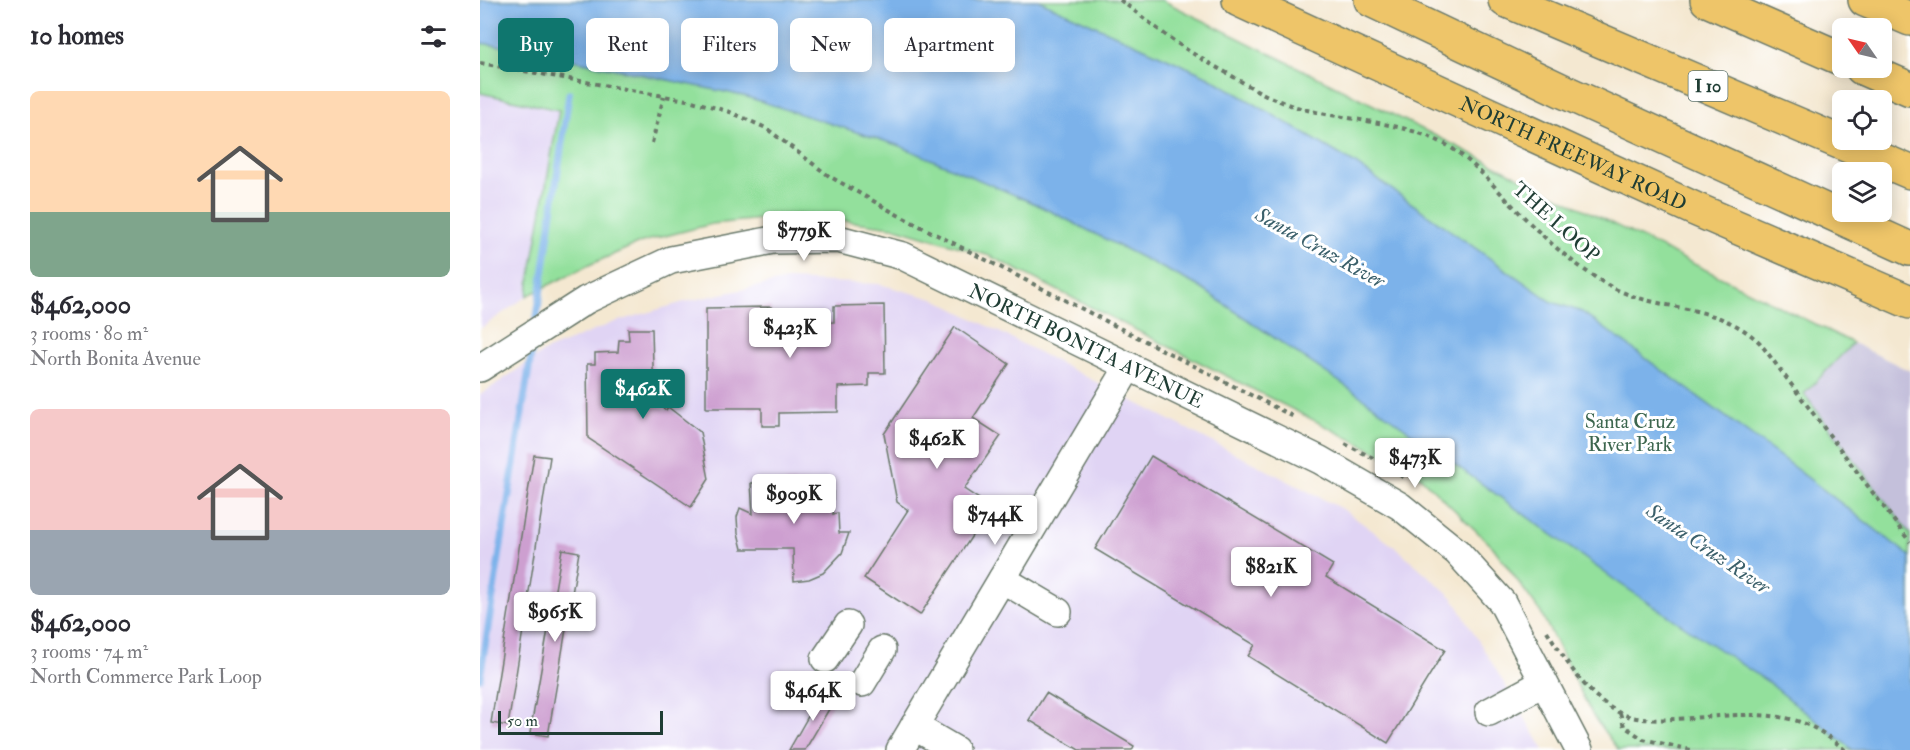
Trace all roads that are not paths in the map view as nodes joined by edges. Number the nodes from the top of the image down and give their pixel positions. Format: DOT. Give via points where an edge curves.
graph roads {
  1 [pos="1239,0"];
  2 [pos="1371,0"];
  3 [pos="1505,0"];
  4 [pos="1707,0"];
  5 [pos="1865,0"];
  6 [pos="1910,19"];
  7 [pos="1832,55"];
  8 [pos="1885,78"];
  9 [pos="1910,89"];
  10 [pos="1910,172"];
  11 [pos="1910,249"];
  12 [pos="1910,302"];
  13 [pos="1129,366"];
  14 [pos="480,368"];
  15 [pos="1002,579"];
  16 [pos="1058,612"];
  17 [pos="848,626"];
  18 [pos="882,650"];
  19 [pos="825,658"];
  20 [pos="1543,683"];
  21 [pos="862,684"];
  22 [pos="1489,712"];
  23 [pos="914,726"];
  24 [pos="900,750"];
  25 [pos="955,750"];
  26 [pos="1579,750"];
  1 -- 12 [label="main road, NORTH FREEWAY ROAD" via="1695,209"];
  2 -- 11 [label="main road"];
  3 -- 10 [label="main road, I 10"];
  4 -- 7 [label="main road"];
  5 -- 6 [label="main road"];
  8 -- 9 [label="main road"];
  13 -- 14 [label="street, NORTH BONITA AVENUE" via="903,256 838,239 773,240 671,260 586,300"];
  13 -- 15 [label="street"];
  13 -- 20 [label="street, NORTH BONITA AVENUE" via="1320,460 1400,506 1457,552 1502,602"];
  15 -- 16 [label="street"];
  15 -- 23 [label="street"];
  17 -- 19 [label="street"];
  18 -- 21 [label="street"];
  20 -- 22 [label="street"];
  20 -- 26 [label="street, NORTH BONITA AVENUE"];
  23 -- 24 [label="street"];
  23 -- 25 [label="street"];
}
